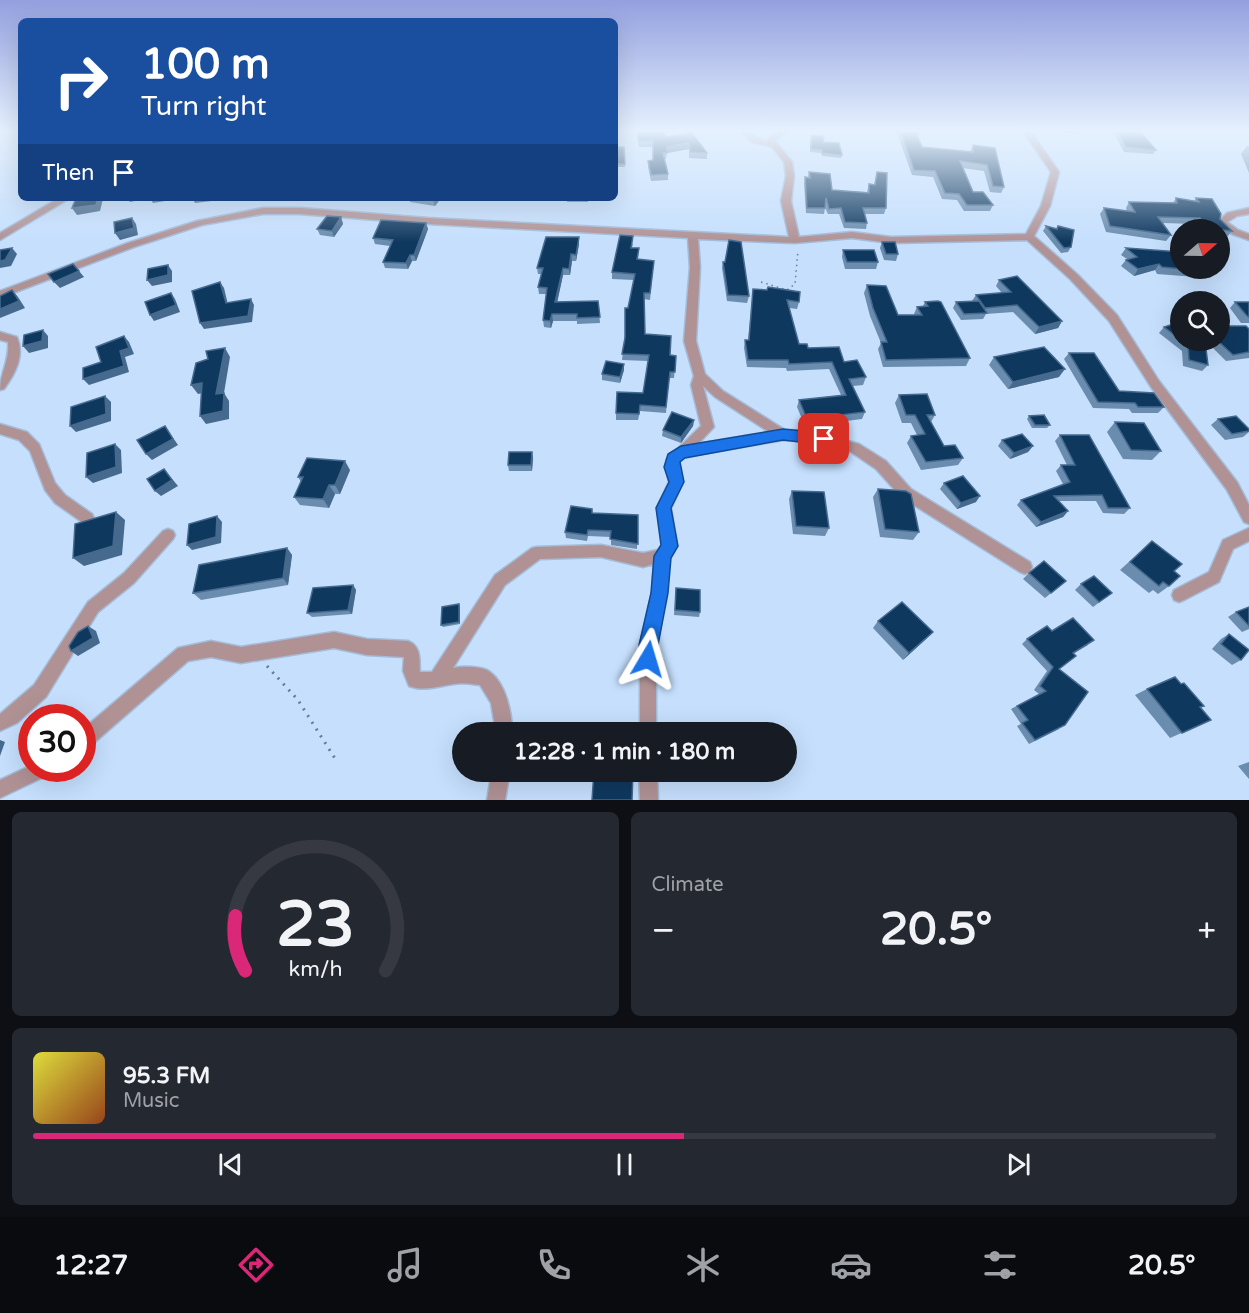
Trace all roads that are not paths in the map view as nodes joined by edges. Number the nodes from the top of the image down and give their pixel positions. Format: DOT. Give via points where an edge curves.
graph roads {
  1 [pos="789,167"];
  2 [pos="1052,167"];
  3 [pos="60,201"];
  4 [pos="1249,211"];
  5 [pos="693,236"];
  6 [pos="0,237"];
  7 [pos="1029,237"];
  8 [pos="1249,237"];
  9 [pos="795,240"];
  10 [pos="0,295"];
  11 [pos="0,336"];
  12 [pos="700,376"];
  13 [pos="0,386"];
  14 [pos="0,429"];
  15 [pos="783,435"];
  16 [pos="681,452"];
  17 [pos="87,518"];
  18 [pos="1249,518"];
  19 [pos="1249,534"];
  20 [pos="168,535"];
  21 [pos="663,556"];
  22 [pos="1025,567"];
  23 [pos="1179,595"];
  24 [pos="436,680"];
  25 [pos="504,722"];
  26 [pos="648,722"];
  27 [pos="0,723"];
  28 [pos="96,730"];
  29 [pos="18,780"];
  30 [pos="499,782"];
  31 [pos="648,782"];
  32 [pos="0,789"];
  33 [pos="496,800"];
  34 [pos="649,800"];
  1 -- 9 [label="street" via="786,201"];
  2 -- 7 [label="street" via="1053,187 1041,219"];
  3 -- 6 [label="street"];
  4 -- 8 [label="street" via="1232,214 1222,223"];
  5 -- 9 [label="street"];
  5 -- 10 [label="street" via="263,211 200,223 130,245"];
  5 -- 12 [label="street" via="690,341"];
  7 -- 9 [label="street" via="891,240 852,235"];
  7 -- 18 [label="street" via="1113,318 1155,384 1232,486"];
  11 -- 13 [label="street" via="13,340 16,352 9,374"];
  12 -- 15 [label="street" via="719,394"];
  12 -- 16 [label="street" via="697,385 708,427"];
  14 -- 17 [label="street" via="23,436 35,448 50,486 60,499"];
  15 -- 16 [label="street"];
  15 -- 22 [label="street" via="811,436 855,448 881,465 906,493"];
  16 -- 21 [label="street" via="673,459 676,482 664,508 670,546"];
  19 -- 23 [label="street" via="1228,545 1214,577"];
  20 -- 27 [label="street" via="129,578 93,607 40,691"];
  21 -- 24 [label="street" via="643,560 601,551 537,553 500,580"];
  21 -- 26 [label="street" via="648,645"];
  24 -- 25 [label="street" via="457,675 484,677 496,692"];
  24 -- 28 [label="street" via="415,680 412,655 401,647 367,647 334,640 241,655 211,649 184,654"];
  29 -- 32 [label="street"];
  30 -- 33 [label="street"];
  31 -- 34 [label="street"];
}
